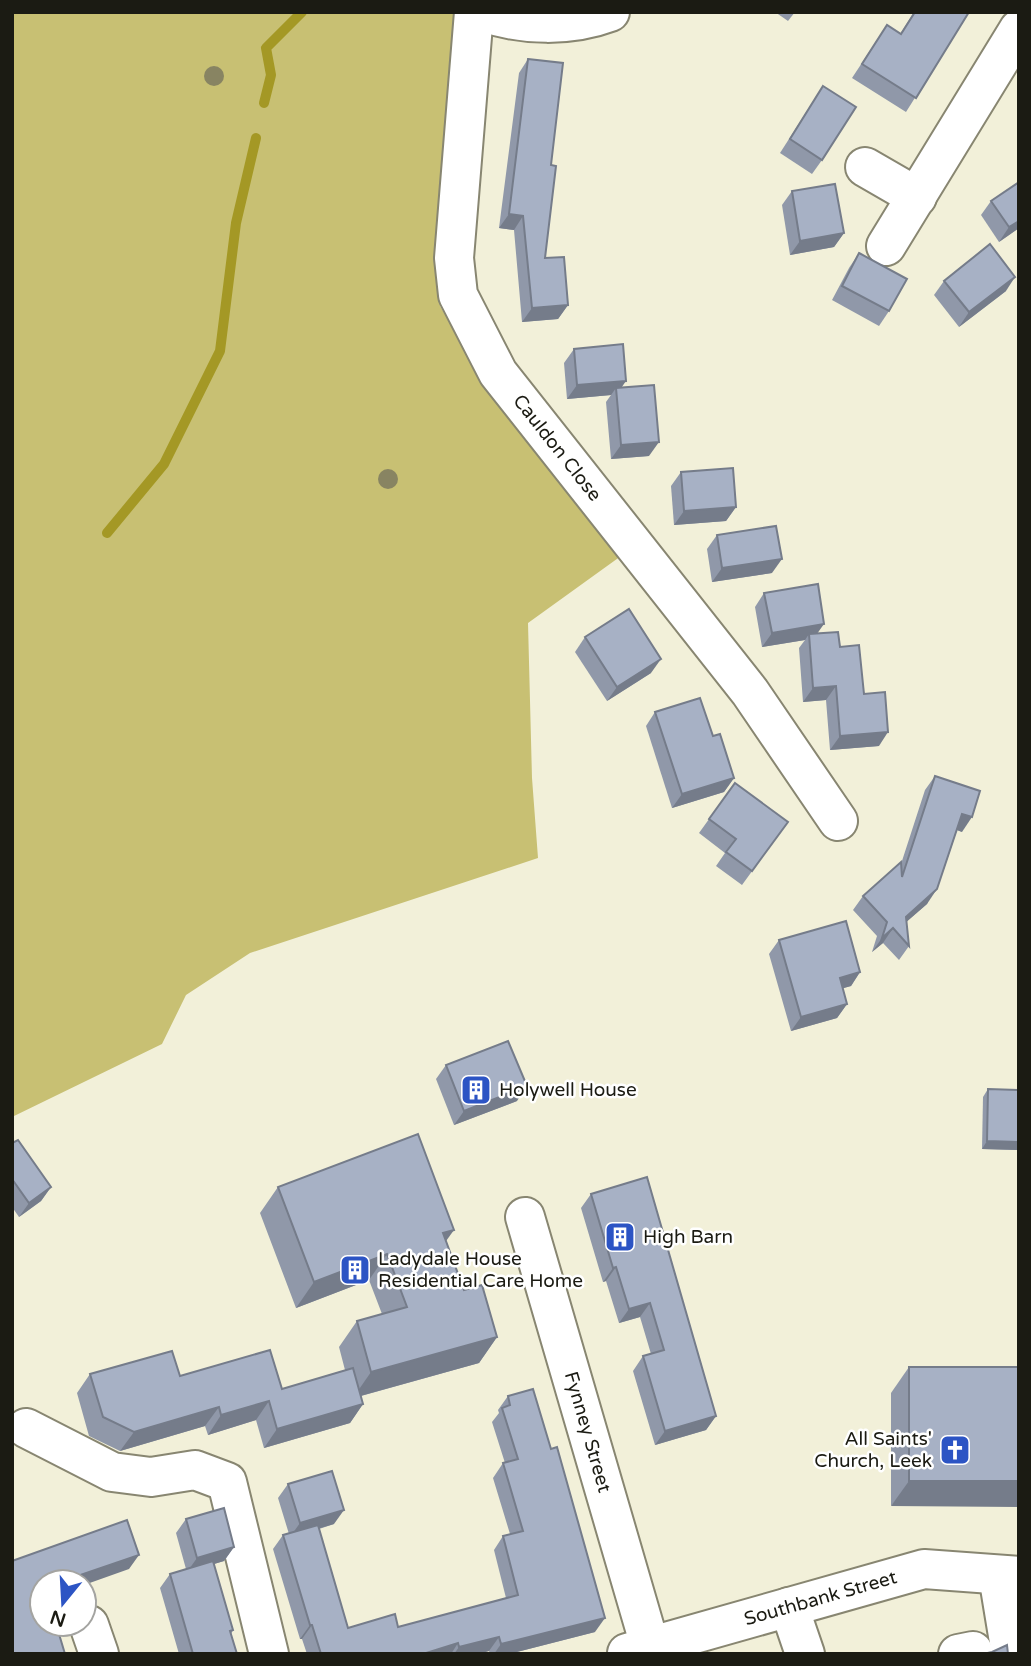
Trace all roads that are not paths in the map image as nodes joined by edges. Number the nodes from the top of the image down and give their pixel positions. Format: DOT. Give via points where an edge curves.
graph roads {
  1 [pos="474,12"];
  2 [pos="483,12"];
  3 [pos="610,12"];
  4 [pos="1019,29"];
  5 [pos="865,167"];
  6 [pos="916,197"];
  7 [pos="886,246"];
  8 [pos="838,821"];
  9 [pos="525,1216"];
  10 [pos="26,1428"];
  11 [pos="1008,1575"];
  12 [pos="789,1607"];
  13 [pos="638,1650"];
  14 [pos="269,1654"];
  15 [pos="805,1654"];
  16 [pos="1011,1654"];
  1 -- 8 [label="street, Cauldon Close" via="454,258 458,295 498,373 750,692"];
  2 -- 3 [label="street" via="538,23"];
  4 -- 6 [label="street"];
  5 -- 6 [label="street"];
  6 -- 7 [label="street"];
  9 -- 13 [label="street, Fynney Street"];
  10 -- 14 [label="street" via="112,1472 151,1477 195,1470 227,1482"];
  11 -- 12 [label="street, Southbank Street" via="924,1569"];
  11 -- 16 [label="street"];
  12 -- 13 [label="street, Southbank Street"];
  12 -- 15 [label="street"];
}
